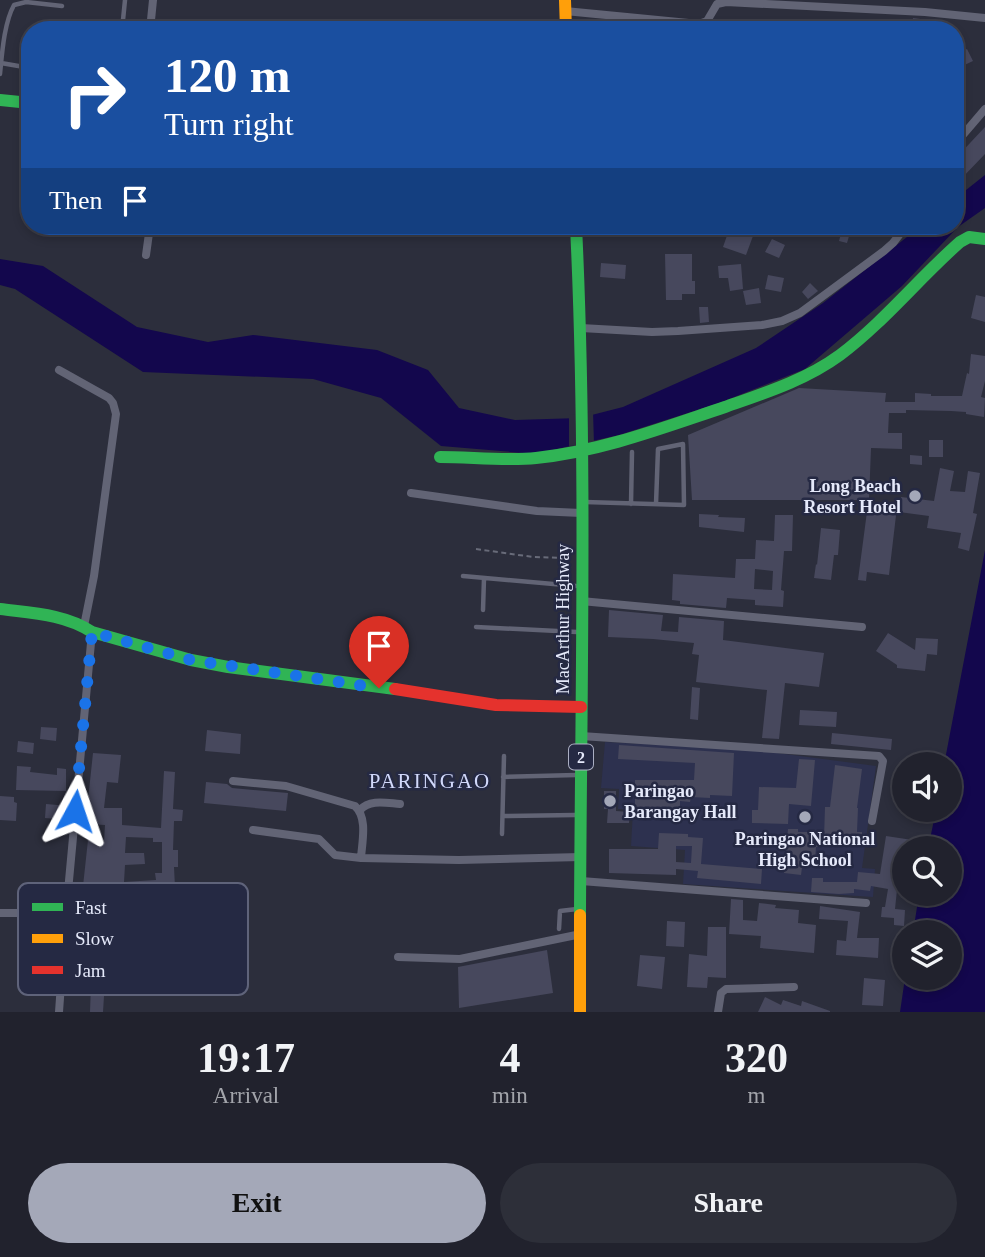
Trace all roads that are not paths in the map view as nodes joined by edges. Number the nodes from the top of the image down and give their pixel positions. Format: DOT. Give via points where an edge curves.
graph roads {
  1 [pos="125,0"];
  2 [pos="153,0"];
  3 [pos="565,5"];
  4 [pos="62,6"];
  5 [pos="985,18"];
  6 [pos="122,21"];
  7 [pos="151,21"];
  8 [pos="678,21"];
  9 [pos="707,21"];
  10 [pos="2,40"];
  11 [pos="1,63"];
  12 [pos="21,66"];
  13 [pos="0,75"];
  14 [pos="0,100"];
  15 [pos="21,102"];
  16 [pos="985,109"];
  17 [pos="964,134"];
  18 [pos="149,235"];
  19 [pos="576,235"];
  20 [pos="899,235"];
  21 [pos="985,239"];
  22 [pos="146,255"];
  23 [pos="581,328"];
  24 [pos="59,370"];
  25 [pos="582,449"];
  26 [pos="632,452"];
  27 [pos="440,457"];
  28 [pos="411,493"];
  29 [pos="631,504"];
  30 [pos="656,504"];
  31 [pos="581,508"];
  32 [pos="463,576"];
  33 [pos="485,578"];
  34 [pos="581,586"];
  35 [pos="581,601"];
  36 [pos="0,609"];
  37 [pos="483,610"];
  38 [pos="476,627"];
  39 [pos="862,627"];
  40 [pos="88,629"];
  41 [pos="581,632"];
  42 [pos="581,707"];
  43 [pos="581,736"];
  44 [pos="504,756"];
  45 [pos="581,774"];
  46 [pos="503,777"];
  47 [pos="233,781"];
  48 [pos="400,804"];
  49 [pos="360,810"];
  50 [pos="581,813"];
  51 [pos="503,816"];
  52 [pos="872,821"];
  53 [pos="253,830"];
  54 [pos="502,834"];
  55 [pos="581,857"];
  56 [pos="361,858"];
  57 [pos="581,881"];
  58 [pos="68,883"];
  59 [pos="866,903"];
  60 [pos="581,909"];
  61 [pos="0,913"];
  62 [pos="18,913"];
  63 [pos="559,929"];
  64 [pos="581,934"];
  65 [pos="398,957"];
  66 [pos="794,987"];
  67 [pos="580,1012"];
  68 [pos="718,1012"];
  1 -- 6 [label="lane"];
  2 -- 7 [label="street"];
  3 -- 8 [label="street"];
  4 -- 10 [label="lane" via="13,5"];
  5 -- 9 [label="street" via="726,2 717,4"];
  10 -- 11 [label="lane"];
  11 -- 12 [label="lane"];
  11 -- 13 [label="lane"];
  14 -- 15 [label="main road"];
  16 -- 17 [label="street"];
  18 -- 22 [label="street"];
  19 -- 23 [label="main road, MacArthur Highway / 2"];
  20 -- 23 [label="street" via="800,313 782,321 652,332"];
  21 -- 25 [label="main road" via="969,237 960,242 861,337 797,380 654,431"];
  23 -- 25 [label="main road, MacArthur Highway / 2"];
  24 -- 40 [label="street" via="109,398 116,414"];
  25 -- 27 [label="main road" via="533,458"];
  25 -- 31 [label="main road, MacArthur Highway / 2"];
  26 -- 29 [label="lane"];
  28 -- 31 [label="street" via="537,511"];
  29 -- 30 [label="lane"];
  29 -- 31 [label="lane"];
  30 -- 30 [label="lane" via="684,505 683,444 658,449"];
  31 -- 34 [label="main road, MacArthur Highway / 2"];
  32 -- 33 [label="lane"];
  33 -- 34 [label="lane"];
  33 -- 37 [label="lane"];
  34 -- 35 [label="main road, MacArthur Highway / 2"];
  35 -- 39 [label="street"];
  35 -- 41 [label="main road, MacArthur Highway / 2"];
  36 -- 40 [label="main road" via="52,617"];
  38 -- 41 [label="lane"];
  40 -- 42 [label="main road" via="228,667 496,705"];
  40 -- 58 [label="street"];
  41 -- 42 [label="main road, MacArthur Highway / 2"];
  42 -- 43 [label="main road, MacArthur Highway / 2"];
  43 -- 45 [label="main road, MacArthur Highway / 2"];
  43 -- 52 [label="street" via="879,756 883,761"];
  44 -- 46 [label="lane"];
  45 -- 46 [label="lane"];
  45 -- 50 [label="main road, MacArthur Highway / 2"];
  46 -- 51 [label="lane"];
  47 -- 49 [label="street" via="286,786"];
  48 -- 49 [label="street" via="370,803"];
  49 -- 56 [label="street"];
  50 -- 51 [label="lane"];
  50 -- 55 [label="main road, MacArthur Highway / 2"];
  51 -- 54 [label="lane"];
  53 -- 56 [label="street" via="319,839 335,855"];
  55 -- 56 [label="street"];
  55 -- 57 [label="main road, MacArthur Highway / 2"];
  57 -- 59 [label="street"];
  57 -- 60 [label="main road, MacArthur Highway / 2"];
  60 -- 63 [label="lane" via="560,911"];
  60 -- 64 [label="main road, MacArthur Highway / 2"];
  61 -- 62 [label="street"];
  64 -- 65 [label="street" via="460,959"];
  64 -- 67 [label="main road, MacArthur Highway / 2"];
  66 -- 68 [label="street" via="726,989"];
}
